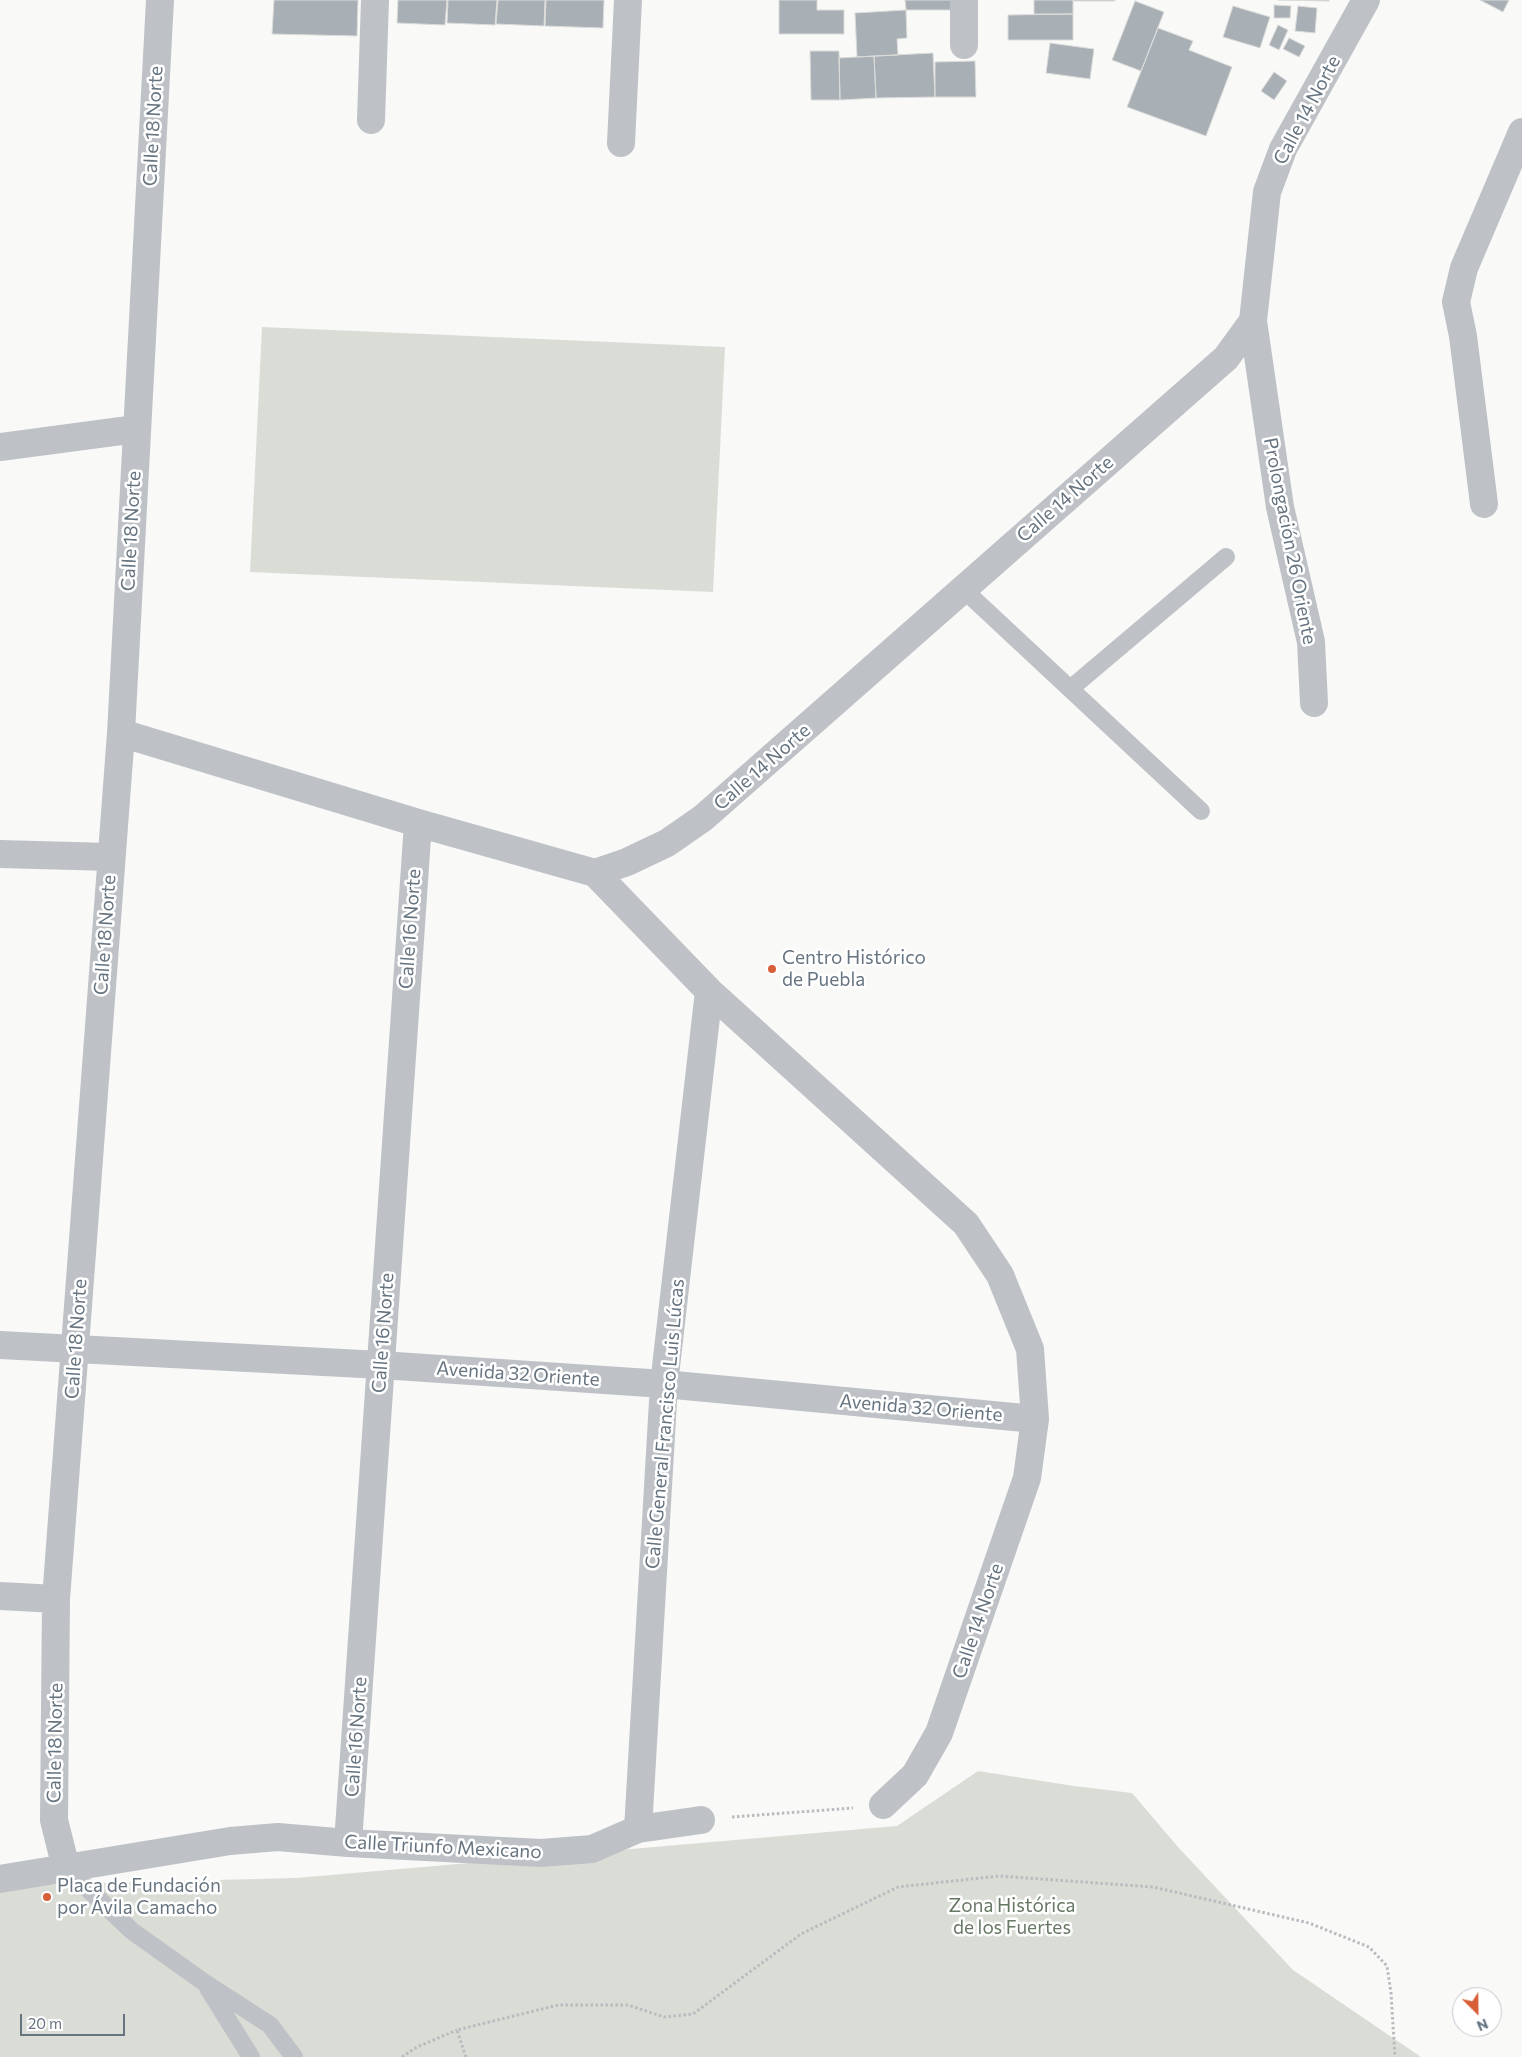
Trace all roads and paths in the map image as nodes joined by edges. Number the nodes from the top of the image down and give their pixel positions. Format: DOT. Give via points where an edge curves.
graph roads {
  1 [pos="160,0"];
  2 [pos="375,0"];
  3 [pos="628,0"];
  4 [pos="964,0"];
  5 [pos="1366,0"];
  6 [pos="964,45"];
  7 [pos="371,120"];
  8 [pos="1522,132"];
  9 [pos="621,142"];
  10 [pos="1253,321"];
  11 [pos="136,429"];
  12 [pos="0,447"];
  13 [pos="1484,504"];
  14 [pos="1226,557"];
  15 [pos="963,589"];
  16 [pos="1070,688"];
  17 [pos="1314,703"];
  18 [pos="121,733"];
  19 [pos="1201,812"];
  20 [pos="418,823"];
  21 [pos="0,854"];
  22 [pos="110,858"];
  23 [pos="594,873"];
  24 [pos="709,991"];
  25 [pos="0,1345"];
  26 [pos="75,1348"];
  27 [pos="381,1365"];
  28 [pos="664,1384"];
  29 [pos="1035,1419"];
  30 [pos="0,1596"];
  31 [pos="56,1599"];
  32 [pos="883,1805"];
  33 [pos="702,1820"];
  34 [pos="638,1829"];
  35 [pos="348,1843"];
  36 [pos="66,1868"];
  37 [pos="0,1879"];
  38 [pos="205,1984"];
  39 [pos="457,2030"];
  40 [pos="251,2057"];
  41 [pos="294,2057"];
  42 [pos="402,2057"];
  43 [pos="466,2057"];
  44 [pos="1395,2057"];
  1 -- 11 [label="street, Calle 18 Norte"];
  2 -- 7 [label="street"];
  3 -- 9 [label="street"];
  4 -- 6 [label="street"];
  5 -- 10 [label="street, Calle 14 Norte" via="1283,149 1267,192"];
  8 -- 13 [label="street" via="1464,268 1456,302"];
  10 -- 15 [label="street, Calle 14 Norte" via="1226,358"];
  10 -- 17 [label="street, Prolongación 26 Oriente" via="1280,507 1311,642"];
  11 -- 12 [label="street"];
  11 -- 18 [label="street, Calle 18 Norte"];
  14 -- 16 [label="lane"];
  15 -- 16 [label="lane"];
  15 -- 23 [label="street, Calle 14 Norte" via="703,818 667,843"];
  16 -- 19 [label="lane"];
  18 -- 20 [label="street"];
  18 -- 22 [label="street, Calle 18 Norte"];
  20 -- 23 [label="street"];
  20 -- 27 [label="street, Calle 16 Norte"];
  21 -- 22 [label="street"];
  22 -- 26 [label="street, Calle 18 Norte"];
  23 -- 24 [label="street, Calle 14 Norte"];
  24 -- 28 [label="street, Calle General Francisco Luis Lúcas"];
  24 -- 29 [label="street, Calle 14 Norte" via="966,1224 1000,1275 1030,1350"];
  25 -- 26 [label="street, Avenida 32 Oriente"];
  26 -- 27 [label="street, Avenida 32 Oriente"];
  26 -- 31 [label="street, Calle 18 Norte"];
  27 -- 28 [label="street, Avenida 32 Oriente"];
  27 -- 35 [label="street, Calle 16 Norte"];
  28 -- 29 [label="street, Avenida 32 Oriente"];
  28 -- 34 [label="street, Calle General Francisco Luis Lúcas"];
  29 -- 32 [label="street, Calle 14 Norte" via="1027,1478 939,1733 915,1775"];
  30 -- 31 [label="street"];
  31 -- 36 [label="street, Calle 18 Norte" via="54,1820"];
  32 -- 33 [label="path"];
  33 -- 34 [label="street, Calle Triunfo Mexicano"];
  34 -- 35 [label="street, Calle Triunfo Mexicano" via="592,1849 540,1853"];
  35 -- 36 [label="street, Calle Triunfo Mexicano" via="278,1837 230,1841"];
  36 -- 37 [label="street, Calle Triunfo Mexicano"];
  36 -- 38 [label="lane" via="132,1932"];
  38 -- 40 [label="lane"];
  38 -- 41 [label="lane" via="270,2025"];
  39 -- 42 [label="path"];
  39 -- 43 [label="path"];
  39 -- 44 [label="path" via="558,2005 628,2005 664,2017 693,2014 802,1934 898,1887 999,1876 1153,1888 1309,1923 1369,1947 1387,1966"];
}
